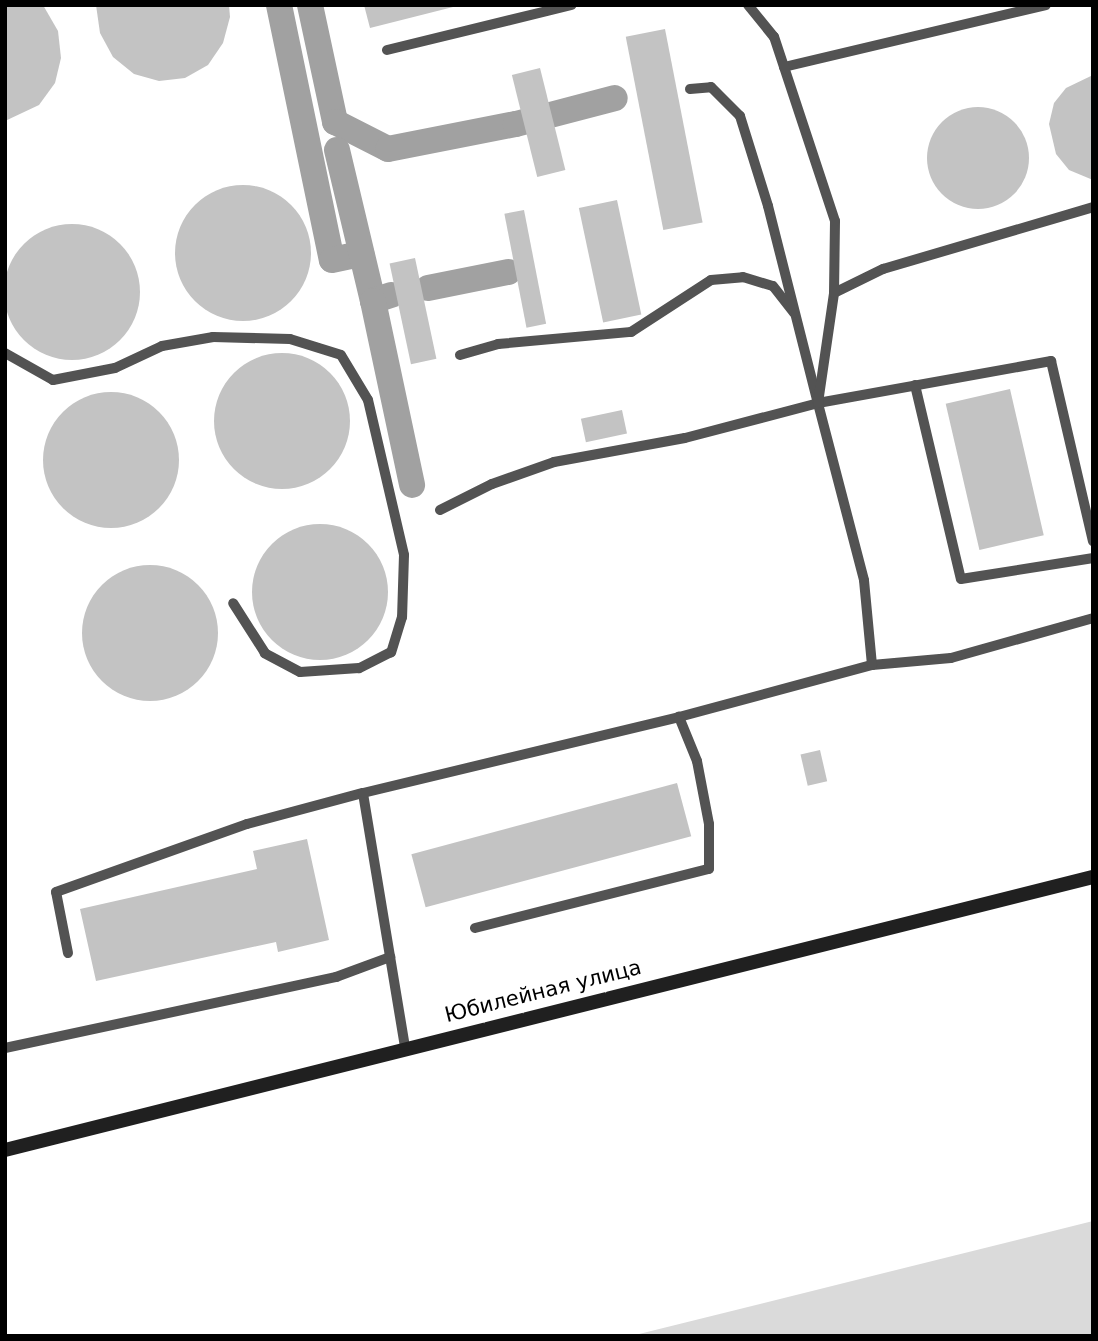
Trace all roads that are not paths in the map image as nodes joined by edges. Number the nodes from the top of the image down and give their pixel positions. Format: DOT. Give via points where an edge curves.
graph roads {
  1 [pos="572,5"];
  2 [pos="748,5"];
  3 [pos="1046,5"];
  4 [pos="387,50"];
  5 [pos="784,67"];
  6 [pos="690,89"];
  7 [pos="1093,206"];
  8 [pos="834,293"];
  9 [pos="794,313"];
  10 [pos="5,353"];
  11 [pos="460,355"];
  12 [pos="915,385"];
  13 [pos="818,403"];
  14 [pos="440,510"];
  15 [pos="1093,541"];
  16 [pos="1093,558"];
  17 [pos="233,603"];
  18 [pos="1093,618"];
  19 [pos="872,665"];
  20 [pos="679,717"];
  21 [pos="363,793"];
  22 [pos="1093,877"];
  23 [pos="474,928"];
  24 [pos="68,953"];
  25 [pos="390,957"];
  26 [pos="405,1047"];
  27 [pos="5,1048"];
  28 [pos="5,1150"];
  1 -- 4 [label="lane"];
  2 -- 5 [label="lane" via="774,37"];
  3 -- 5 [label="lane"];
  5 -- 8 [label="lane" via="835,222"];
  6 -- 9 [label="lane" via="711,87 740,116"];
  7 -- 8 [label="lane" via="883,270"];
  8 -- 13 [label="lane"];
  9 -- 11 [label="lane" via="772,286 743,277 711,280 631,332 498,344"];
  9 -- 13 [label="lane"];
  10 -- 17 [label="lane" via="53,380 115,368 162,346 213,337 290,339 341,355 368,400 404,555 402,617 391,652 359,668 300,672 265,653"];
  12 -- 13 [label="lane"];
  12 -- 15 [label="lane" via="1051,361"];
  12 -- 16 [label="lane" via="961,579"];
  13 -- 14 [label="lane" via="685,438 554,462 492,484"];
  13 -- 19 [label="lane" via="864,580"];
  18 -- 19 [label="lane" via="951,657"];
  19 -- 20 [label="lane"];
  20 -- 21 [label="lane"];
  20 -- 23 [label="lane" via="697,761 709,824 709,869"];
  21 -- 24 [label="lane" via="247,824 56,892"];
  21 -- 25 [label="lane"];
  22 -- 26 [label="main road, Юбилейная улица"];
  25 -- 26 [label="lane"];
  25 -- 27 [label="lane" via="336,977"];
  26 -- 28 [label="main road, Юбилейная улица"];
}
